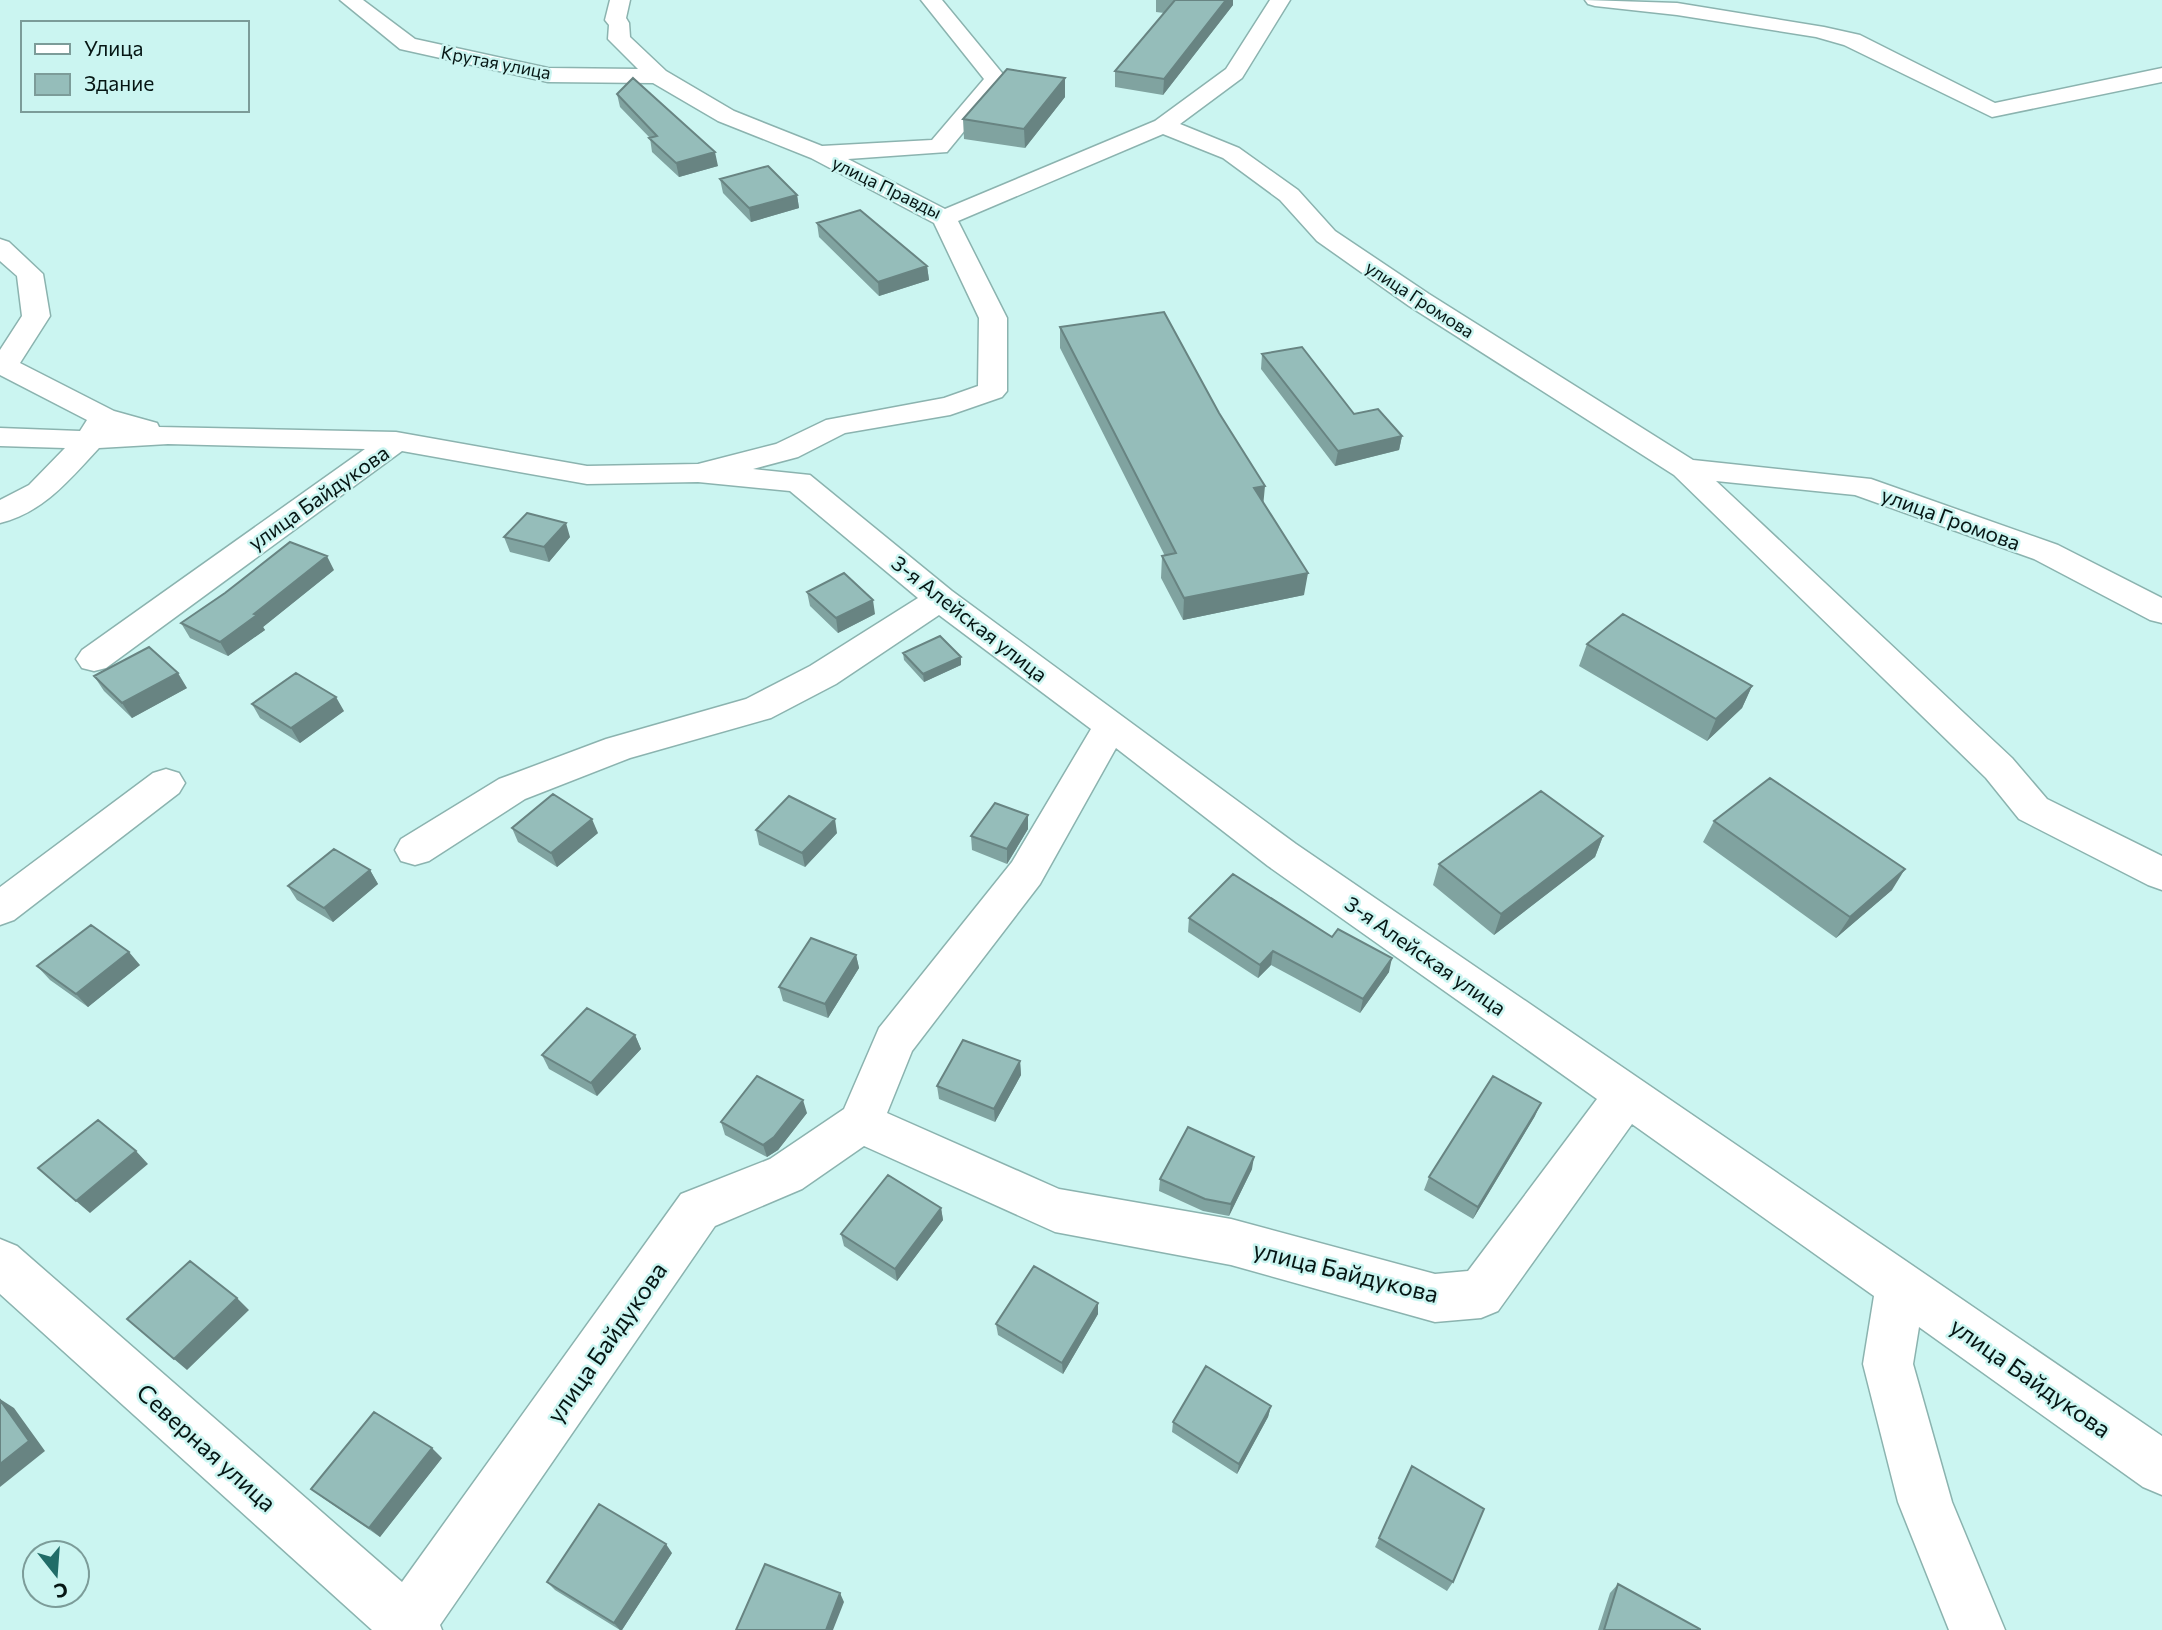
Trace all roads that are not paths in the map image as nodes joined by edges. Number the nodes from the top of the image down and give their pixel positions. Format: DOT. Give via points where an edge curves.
graph roads {
  1 [pos="350,0"];
  2 [pos="620,0"];
  3 [pos="932,0"];
  4 [pos="1280,0"];
  5 [pos="1595,0"];
  6 [pos="2162,75"];
  7 [pos="659,76"];
  8 [pos="1163,126"];
  9 [pos="819,153"];
  10 [pos="944,218"];
  11 [pos="0,247"];
  12 [pos="2,365"];
  13 [pos="97,428"];
  14 [pos="0,437"];
  15 [pos="396,441"];
  16 [pos="1685,468"];
  17 [pos="698,473"];
  18 [pos="0,513"];
  19 [pos="940,599"];
  20 [pos="2162,612"];
  21 [pos="94,659"];
  22 [pos="1111,725"];
  23 [pos="166,783"];
  24 [pos="415,850"];
  25 [pos="2162,874"];
  26 [pos="0,909"];
  27 [pos="1627,1094"];
  28 [pos="861,1123"];
  29 [pos="0,1262"];
  30 [pos="1900,1286"];
  31 [pos="2162,1468"];
  32 [pos="410,1628"];
  33 [pos="1977,1630"];
  1 -- 7 [label="street, Крутая улица" via="408,44 548,75"];
  2 -- 7 [label="street, улица Правды" via="615,20 619,39"];
  3 -- 9 [label="street" via="996,79 939,147"];
  4 -- 8 [label="street, улица Правды" via="1234,73"];
  5 -- 6 [label="street" via="1703,12 1852,40 1992,110"];
  7 -- 9 [label="street, улица Правды" via="726,116"];
  8 -- 10 [label="street, улица Правды"];
  8 -- 16 [label="street, улица Громова" via="1231,153 1289,195 1326,236"];
  9 -- 10 [label="street, улица Правды"];
  10 -- 17 [label="street" via="993,318 992,391 950,406 837,426 787,452"];
  11 -- 12 [label="street" via="30,274 36,316"];
  12 -- 13 [label="street"];
  13 -- 14 [label="street, улица Байдукова"];
  13 -- 15 [label="street, улица Байдукова" via="168,435"];
  13 -- 18 [label="street" via="40,492"];
  15 -- 17 [label="street" via="587,475"];
  15 -- 21 [label="street, улица Байдукова"];
  16 -- 20 [label="street, улица Громова" via="1860,486 2046,552"];
  16 -- 25 [label="street, улица Громова" via="1999,768 2033,809"];
  17 -- 19 [label="street, 3-я Алейская улица" via="799,482"];
  19 -- 22 [label="street, 3-я Алейская улица"];
  19 -- 24 [label="street" via="823,675 758,709 619,748 512,789"];
  22 -- 27 [label="street, 3-я Алейская улица" via="1282,855"];
  22 -- 28 [label="street" via="1026,873 894,1041"];
  23 -- 26 [label="street"];
  27 -- 28 [label="street, улица Байдукова" via="1481,1294 1435,1298 1231,1242 1055,1210"];
  27 -- 30 [label="street, улица Байдукова"];
  28 -- 32 [label="street, улица Байдукова" via="786,1174 698,1210"];
  29 -- 32 [label="street, Северная улица"];
  30 -- 31 [label="street, улица Байдукова"];
  30 -- 33 [label="street" via="1888,1364 1925,1502"];
}
